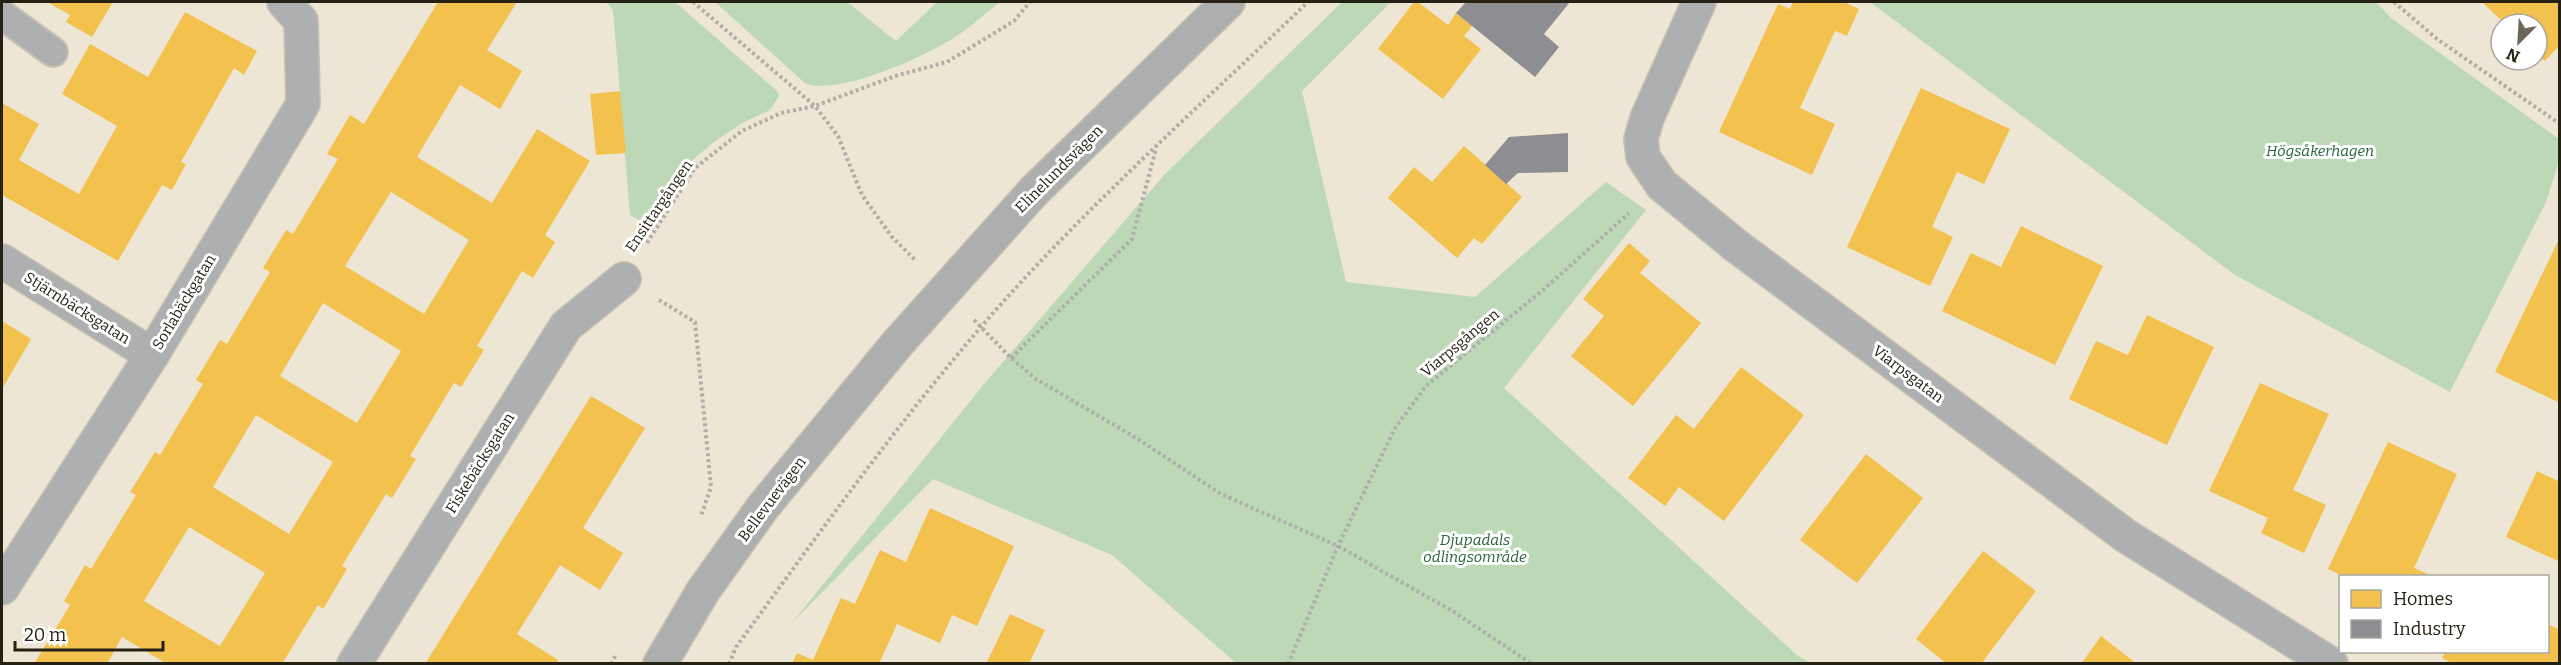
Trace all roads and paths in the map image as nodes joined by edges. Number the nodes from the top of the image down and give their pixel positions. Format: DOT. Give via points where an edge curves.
graph roads {
  1 [pos="284,2"];
  2 [pos="693,2"];
  3 [pos="1030,2"];
  4 [pos="1228,2"];
  5 [pos="1308,2"];
  6 [pos="1699,2"];
  7 [pos="2394,2"];
  8 [pos="2,15"];
  9 [pos="53,51"];
  10 [pos="815,106"];
  11 [pos="2559,124"];
  12 [pos="1156,148"];
  13 [pos="1662,185"];
  14 [pos="2,261"];
  15 [pos="624,279"];
  16 [pos="945,289"];
  17 [pos="981,327"];
  18 [pos="897,344"];
  19 [pos="152,356"];
  20 [pos="1011,358"];
  21 [pos="700,520"];
  22 [pos="1338,546"];
  23 [pos="2,588"];
  24 [pos="621,647"];
  25 [pos="354,663"];
  26 [pos="611,663"];
  27 [pos="660,663"];
  28 [pos="729,663"];
  29 [pos="1288,663"];
  30 [pos="1532,663"];
  31 [pos="2331,663"];
  1 -- 19 [label="street, Sorlabäckgatan" via="301,21 303,104"];
  2 -- 10 [label="path"];
  3 -- 10 [label="path, Ensittargången" via="1014,21 947,62 895,76"];
  4 -- 16 [label="street, Elinelundsvägen" via="1034,191"];
  5 -- 12 [label="path"];
  6 -- 13 [label="street, Viarpsgatan" via="1641,139 1642,157"];
  7 -- 11 [label="path" via="2437,39"];
  8 -- 9 [label="lane"];
  10 -- 15 [label="path, Ensittargången" via="781,113 742,131 695,168"];
  10 -- 16 [label="path" via="838,136 862,195 892,237"];
  12 -- 17 [label="path" via="1056,245"];
  12 -- 20 [label="path" via="1132,238"];
  13 -- 22 [label="path, Viarpsgången" via="1426,386 1395,428"];
  13 -- 31 [label="street, Viarpsgatan" via="1735,245 2126,536"];
  14 -- 19 [label="street, Stjärnbäcksgatan"];
  15 -- 21 [label="path" via="695,322 711,487"];
  15 -- 25 [label="street, Fiskebäcksgatan" via="566,326"];
  16 -- 17 [label="path"];
  16 -- 18 [label="street, Elinelundsvägen"];
  17 -- 20 [label="path"];
  17 -- 28 [label="path" via="861,476 736,647"];
  18 -- 27 [label="street, Bellevuevägen" via="763,507 703,591"];
  19 -- 23 [label="street, Sorlabäckgatan"];
  20 -- 22 [label="path" via="1036,380 1138,439 1221,494"];
  22 -- 29 [label="path, Viarpsgången"];
  22 -- 30 [label="path" via="1454,612"];
  24 -- 26 [label="path"];
}
